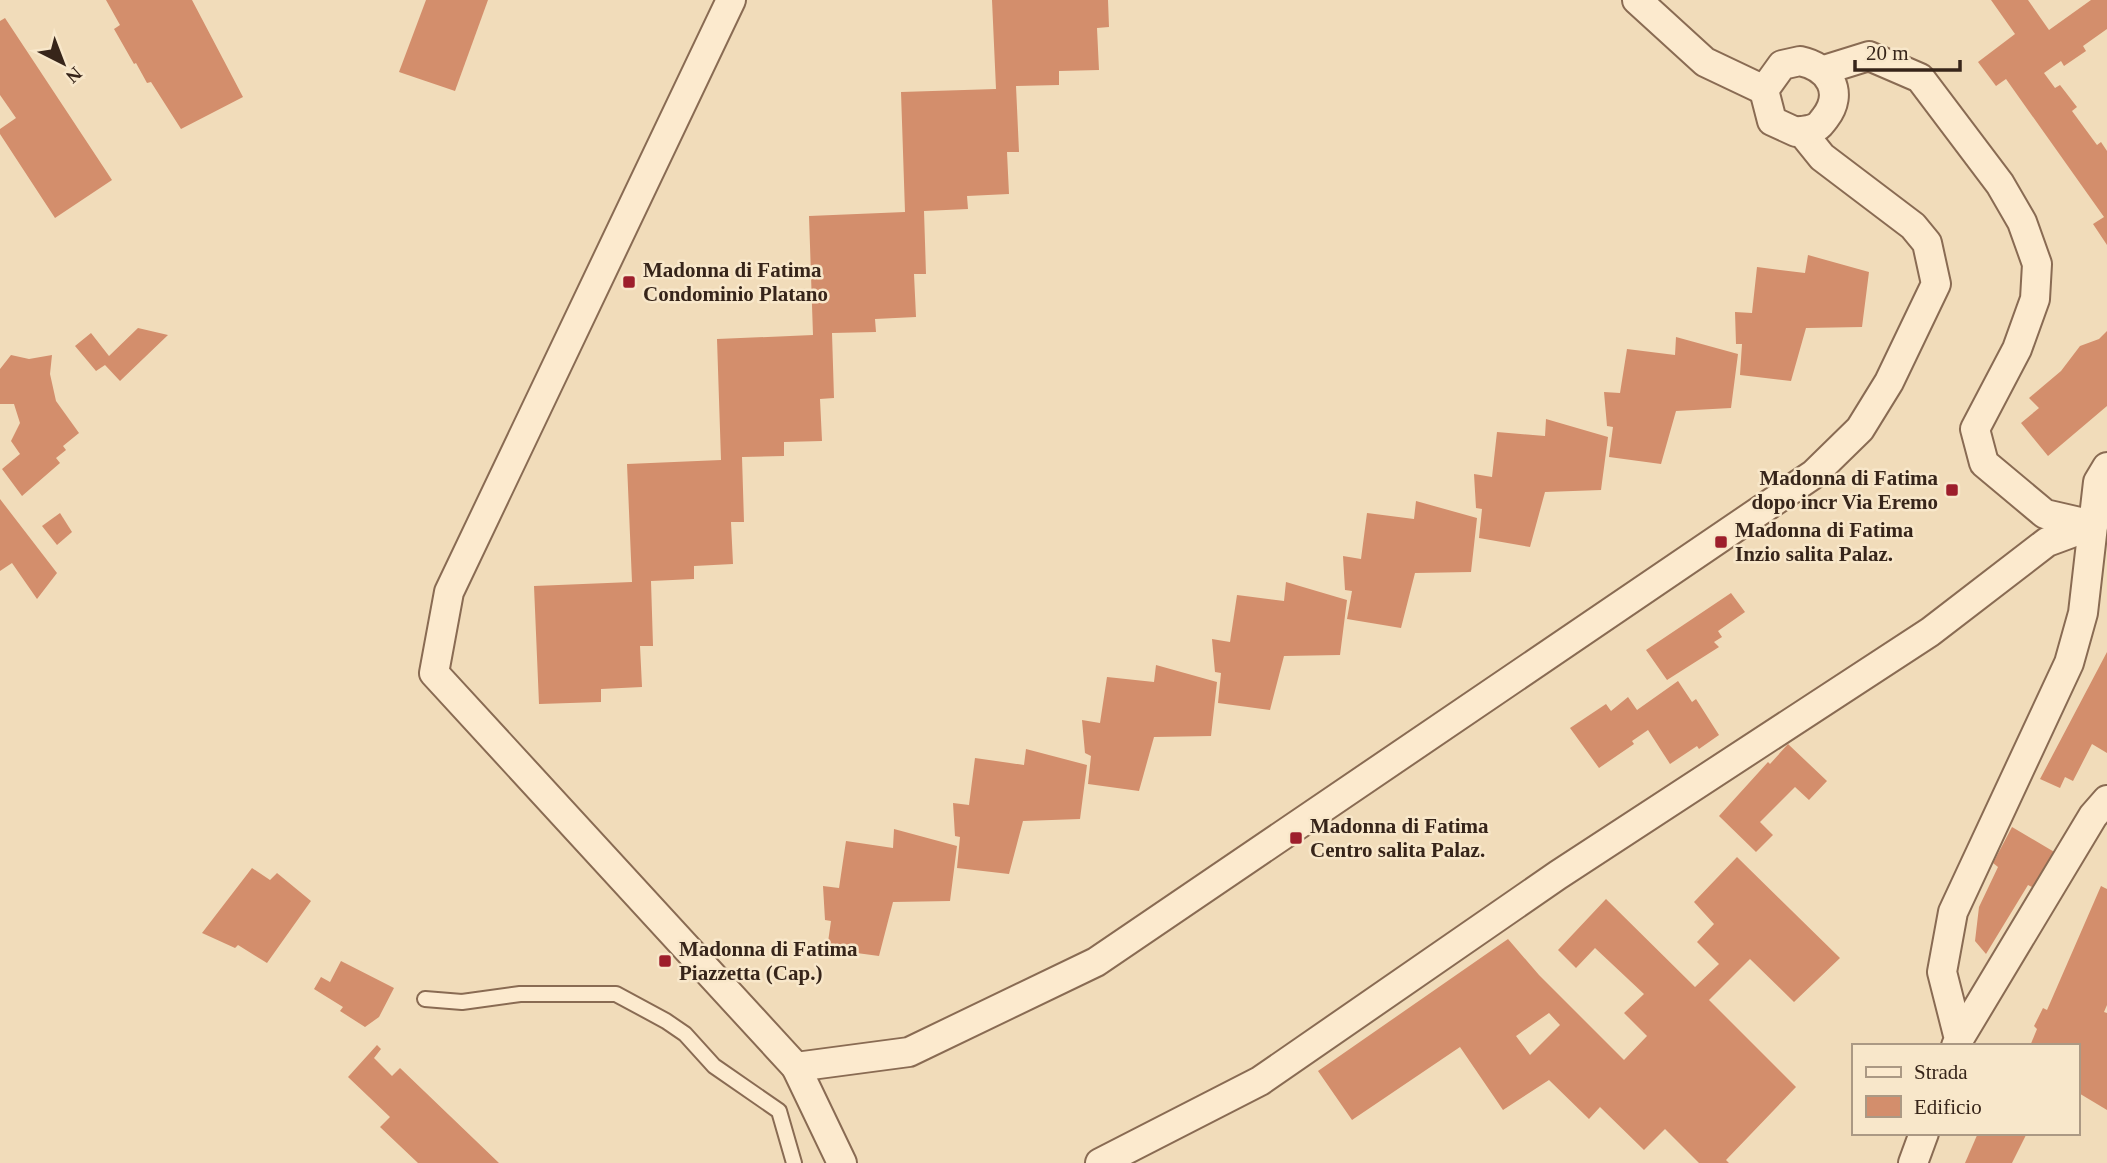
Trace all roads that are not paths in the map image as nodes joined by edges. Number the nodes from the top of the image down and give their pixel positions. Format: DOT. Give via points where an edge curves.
graph roads {
  1 [pos="731,0"];
  2 [pos="1637,0"];
  3 [pos="1824,70"];
  4 [pos="1764,90"];
  5 [pos="1801,131"];
  6 [pos="2107,467"];
  7 [pos="2093,525"];
  8 [pos="2107,800"];
  9 [pos="425,999"];
  10 [pos="1957,1042"];
  11 [pos="796,1067"];
  12 [pos="1923,1135"];
  13 [pos="794,1163"];
  14 [pos="842,1163"];
  15 [pos="1100,1163"];
  16 [pos="1913,1163"];
  1 -- 11 [label="street" via="449,592 434,673"];
  2 -- 4 [label="street" via="1705,62"];
  3 -- 4 [label="street" via="1800,61 1782,65"];
  3 -- 5 [label="street" via="1834,88 1834,107 1819,126"];
  3 -- 7 [label="street" via="1869,57 1920,78 2006,193 2037,264 2035,299 2017,349 1975,429 1984,463 2045,514"];
  4 -- 5 [label="street" via="1772,121"];
  5 -- 11 [label="street" via="1822,157 1913,226 1927,243 1936,284 1889,382 1860,429 1814,474 1096,962 909,1052"];
  6 -- 7 [label="street" via="2098,482"];
  7 -- 10 [label="street" via="2083,613 2069,663 1953,912 1942,972"];
  7 -- 15 [label="street" via="2047,541 1930,632 1570,867 1260,1081"];
  8 -- 10 [label="street"];
  9 -- 13 [label="lane" via="462,1002 520,994 616,994 676,1027 714,1066 779,1111"];
  11 -- 14 [label="street"];
  12 -- 16 [label="street"];
}
